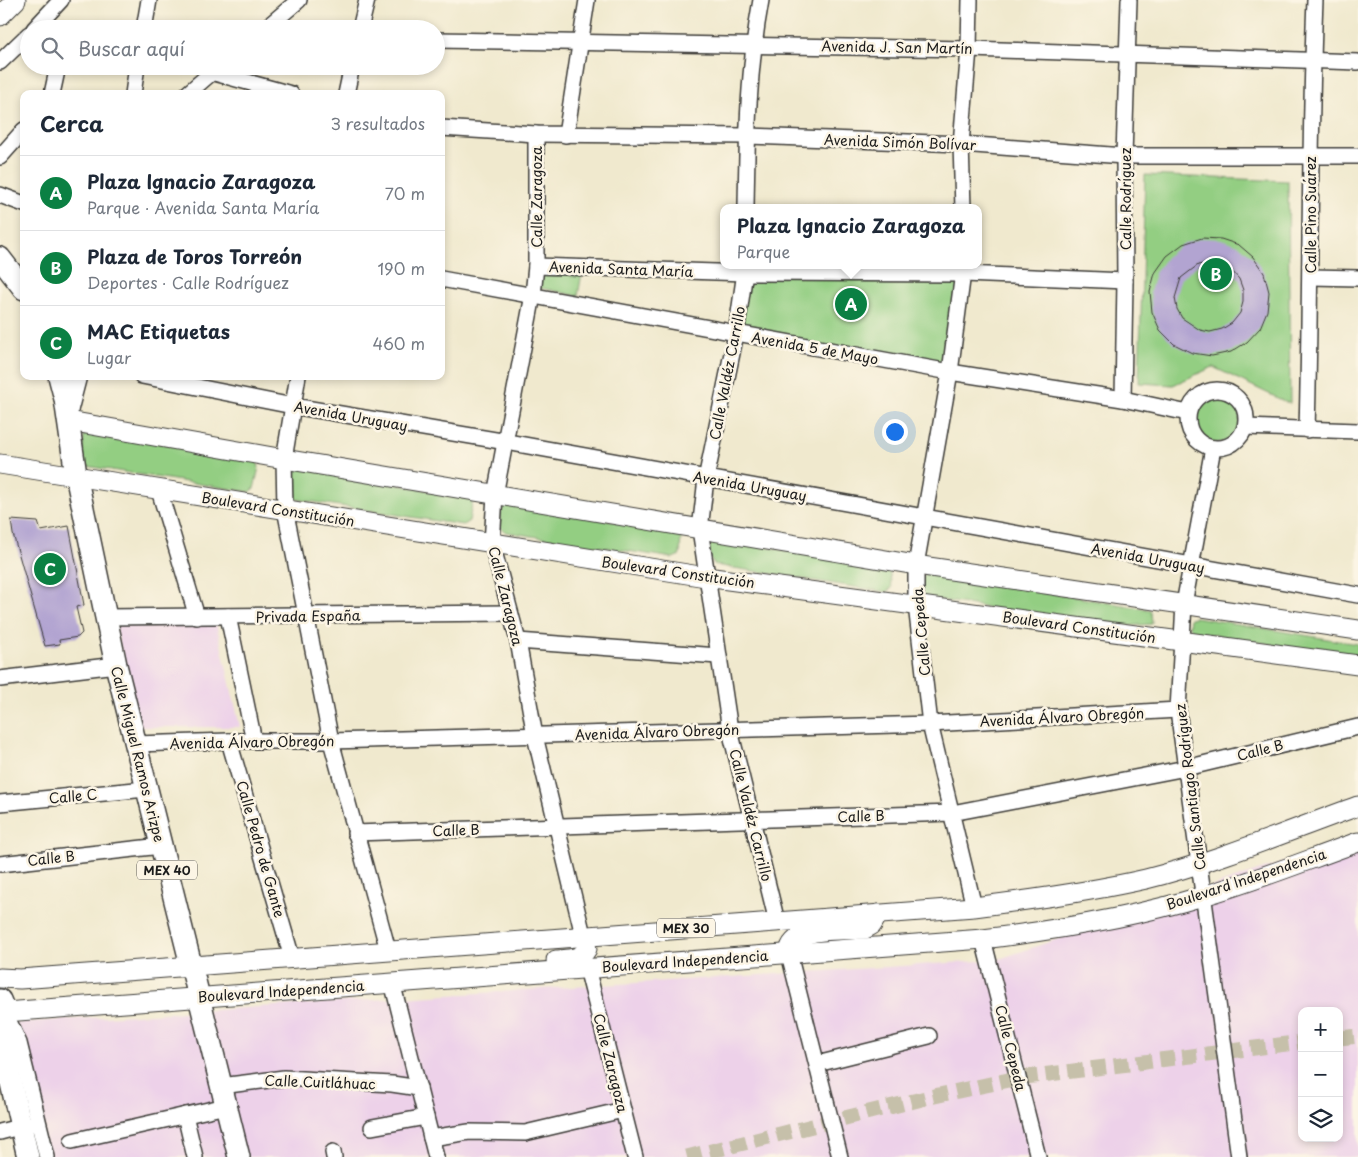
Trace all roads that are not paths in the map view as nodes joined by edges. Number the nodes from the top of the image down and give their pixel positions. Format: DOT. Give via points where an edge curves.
graph roads {
  1 [pos="16,0"];
  2 [pos="61,0"];
  3 [pos="149,0"];
  4 [pos="299,0"];
  5 [pos="367,0"];
  6 [pos="587,0"];
  7 [pos="761,0"];
  8 [pos="970,0"];
  9 [pos="1129,0"];
  10 [pos="1315,0"];
  11 [pos="0,16"];
  12 [pos="42,20"];
  13 [pos="146,20"];
  14 [pos="276,20"];
  15 [pos="362,20"];
  16 [pos="445,40"];
  17 [pos="581,41"];
  18 [pos="20,43"];
  19 [pos="753,44"];
  20 [pos="969,48"];
  21 [pos="1129,56"];
  22 [pos="1312,60"];
  23 [pos="0,62"];
  24 [pos="1358,62"];
  25 [pos="56,75"];
  26 [pos="136,75"];
  27 [pos="208,75"];
  28 [pos="229,75"];
  29 [pos="350,75"];
  30 [pos="247,83"];
  31 [pos="53,90"];
  32 [pos="134,90"];
  33 [pos="191,90"];
  34 [pos="240,90"];
  35 [pos="275,90"];
  36 [pos="347,90"];
  37 [pos="445,128"];
  38 [pos="20,134"];
  39 [pos="536,134"];
  40 [pos="566,135"];
  41 [pos="747,136"];
  42 [pos="962,144"];
  43 [pos="1124,156"];
  44 [pos="1358,156"];
  45 [pos="0,157"];
  46 [pos="1310,158"];
  47 [pos="0,195"];
  48 [pos="20,202"];
  49 [pos="746,204"];
  50 [pos="963,204"];
  51 [pos="0,258"];
  52 [pos="536,266"];
  53 [pos="720,269"];
  54 [pos="746,269"];
  55 [pos="964,269"];
  56 [pos="1311,277"];
  57 [pos="1358,278"];
  58 [pos="445,280"];
  59 [pos="1126,281"];
  60 [pos="20,284"];
  61 [pos="533,295"];
  62 [pos="736,334"];
  63 [pos="950,372"];
  64 [pos="60,380"];
  65 [pos="78,380"];
  66 [pos="162,380"];
  67 [pos="297,380"];
  68 [pos="1123,398"];
  69 [pos="293,406"];
  70 [pos="1188,413"];
  71 [pos="68,420"];
  72 [pos="1246,427"];
  73 [pos="1307,430"];
  74 [pos="1358,431"];
  75 [pos="507,442"];
  76 [pos="1213,448"];
  77 [pos="284,459"];
  78 [pos="0,464"];
  79 [pos="76,476"];
  80 [pos="706,479"];
  81 [pos="160,490"];
  82 [pos="496,495"];
  83 [pos="285,509"];
  84 [pos="925,517"];
  85 [pos="700,529"];
  86 [pos="492,544"];
  87 [pos="916,565"];
  88 [pos="1191,566"];
  89 [pos="706,577"];
  90 [pos="1358,595"];
  91 [pos="1184,604"];
  92 [pos="916,605"];
  93 [pos="510,613"];
  94 [pos="228,616"];
  95 [pos="307,616"];
  96 [pos="106,617"];
  97 [pos="197,617"];
  98 [pos="1358,630"];
  99 [pos="518,641"];
  100 [pos="1180,641"];
  101 [pos="718,656"];
  102 [pos="116,665"];
  103 [pos="1358,665"];
  104 [pos="0,679"];
  105 [pos="1178,710"];
  106 [pos="930,724"];
  107 [pos="1358,727"];
  108 [pos="730,730"];
  109 [pos="535,736"];
  110 [pos="254,740"];
  111 [pos="229,741"];
  112 [pos="331,741"];
  113 [pos="135,744"];
  114 [pos="1186,768"];
  115 [pos="146,789"];
  116 [pos="0,803"];
  117 [pos="1358,806"];
  118 [pos="952,813"];
  119 [pos="752,820"];
  120 [pos="558,826"];
  121 [pos="355,833"];
  122 [pos="1358,842"];
  123 [pos="161,846"];
  124 [pos="0,864"];
  125 [pos="1198,864"];
  126 [pos="1204,896"];
  127 [pos="974,907"];
  128 [pos="878,914"];
  129 [pos="777,922"];
  130 [pos="583,935"];
  131 [pos="983,939"];
  132 [pos="388,950"];
  133 [pos="788,954"];
  134 [pos="292,958"];
  135 [pos="193,966"];
  136 [pos="588,968"];
  137 [pos="508,974"];
  138 [pos="0,978"];
  139 [pos="392,982"];
  140 [pos="199,997"];
  141 [pos="2,1009"];
  142 [pos="929,1036"];
  143 [pos="816,1064"];
  144 [pos="221,1086"];
  145 [pos="419,1088"];
  146 [pos="226,1106"];
  147 [pos="623,1110"];
  148 [pos="185,1115"];
  149 [pos="426,1117"];
  150 [pos="30,1124"];
  151 [pos="372,1128"];
  152 [pos="0,1132"];
  153 [pos="431,1138"];
  154 [pos="72,1140"];
  155 [pos="28,1157"];
  156 [pos="47,1157"];
  157 [pos="195,1157"];
  158 [pos="239,1157"];
  159 [pos="436,1157"];
  160 [pos="635,1157"];
  161 [pos="840,1157"];
  162 [pos="1038,1157"];
  163 [pos="1239,1157"];
  1 -- 11 [label="main road"];
  2 -- 12 [label="street"];
  3 -- 13 [label="street"];
  4 -- 14 [label="street"];
  5 -- 15 [label="street"];
  6 -- 17 [label="street"];
  7 -- 19 [label="street"];
  8 -- 20 [label="street"];
  9 -- 21 [label="street, Calle Rodríguez"];
  10 -- 22 [label="street, Calle Pino Suárez"];
  16 -- 17 [label="street, Avenida J. San Martín"];
  17 -- 19 [label="street, Avenida J. San Martín"];
  17 -- 40 [label="street"];
  18 -- 23 [label="street"];
  19 -- 20 [label="street, Avenida J. San Martín"];
  19 -- 41 [label="street"];
  20 -- 21 [label="street, Avenida J. San Martín"];
  20 -- 42 [label="street"];
  21 -- 22 [label="street, Avenida J. San Martín"];
  21 -- 43 [label="street, Calle Rodríguez"];
  22 -- 24 [label="street, Avenida J. San Martín"];
  22 -- 46 [label="street, Calle Pino Suárez"];
  25 -- 31 [label="street"];
  26 -- 32 [label="street"];
  27 -- 33 [label="street"];
  28 -- 30 [label="street"];
  29 -- 36 [label="street"];
  30 -- 34 [label="street"];
  30 -- 35 [label="street"];
  37 -- 39 [label="street, Avenida Simón Bolívar"];
  38 -- 45 [label="street"];
  39 -- 40 [label="street, Avenida Simón Bolívar"];
  39 -- 52 [label="street, Calle Zaragoza"];
  40 -- 41 [label="street, Avenida Simón Bolívar"];
  41 -- 42 [label="street, Avenida Simón Bolívar"];
  41 -- 49 [label="street"];
  42 -- 43 [label="street, Avenida Simón Bolívar"];
  42 -- 50 [label="street"];
  43 -- 46 [label="street, Avenida Simón Bolívar"];
  43 -- 59 [label="street, Calle Rodríguez"];
  44 -- 46 [label="street, Avenida Simón Bolívar"];
  46 -- 56 [label="street, Calle Pino Suárez"];
  47 -- 48 [label="street"];
  51 -- 60 [label="highway"];
  52 -- 53 [label="street, Avenida Santa María"];
  52 -- 61 [label="street, Calle Zaragoza"];
  54 -- 55 [label="street, Avenida Santa María"];
  54 -- 62 [label="street, Calle Valdéz Carrillo"];
  55 -- 59 [label="street, Avenida Santa María"];
  55 -- 63 [label="street, Calle Cepeda"];
  56 -- 57 [label="street"];
  56 -- 73 [label="street, Calle Pino Suárez"];
  58 -- 61 [label="street, Avenida 5 de Mayo"];
  59 -- 68 [label="street, Calle Rodríguez"];
  61 -- 62 [label="street, Avenida 5 de Mayo"];
  61 -- 75 [label="street, Calle Zaragoza"];
  62 -- 63 [label="street, Avenida 5 de Mayo"];
  62 -- 80 [label="street, Calle Valdéz Carrillo"];
  63 -- 68 [label="street, Avenida 5 de Mayo"];
  63 -- 84 [label="street, Calle Cepeda"];
  64 -- 71 [label="highway, Calle Miguel Ramos Arizpe / MEX 40"];
  65 -- 71 [label="street"];
  66 -- 69 [label="street, Avenida Uruguay"];
  67 -- 69 [label="street"];
  68 -- 70 [label="street, Avenida 5 de Mayo"];
  69 -- 75 [label="street, Avenida Uruguay"];
  69 -- 77 [label="street"];
  70 -- 72 [label="street" via="1198,397 1215,390 1224,391 1240,401 1247,418"];
  70 -- 76 [label="street" via="1190,432 1196,440"];
  71 -- 77 [label="main road"];
  71 -- 79 [label="highway, Calle Miguel Ramos Arizpe / MEX 40"];
  72 -- 73 [label="street"];
  72 -- 76 [label="street" via="1233,444"];
  73 -- 74 [label="street"];
  75 -- 80 [label="street, Avenida Uruguay"];
  75 -- 82 [label="street, Calle Zaragoza"];
  76 -- 88 [label="street, Calle Santiago Rodríguez"];
  77 -- 82 [label="main road"];
  77 -- 83 [label="street"];
  78 -- 79 [label="main road, Boulevard Constitución"];
  79 -- 81 [label="main road, Boulevard Constitución"];
  79 -- 96 [label="highway, Calle Miguel Ramos Arizpe / MEX 40"];
  80 -- 84 [label="street, Avenida Uruguay"];
  80 -- 85 [label="street, Calle Valdéz Carrillo"];
  81 -- 83 [label="main road, Boulevard Constitución"];
  81 -- 97 [label="street"];
  82 -- 85 [label="main road"];
  82 -- 86 [label="street, Calle Zaragoza"];
  83 -- 86 [label="main road, Boulevard Constitución"];
  83 -- 95 [label="street"];
  84 -- 87 [label="street, Calle Cepeda"];
  84 -- 88 [label="street, Avenida Uruguay"];
  85 -- 87 [label="main road"];
  85 -- 89 [label="street, Calle Valdéz Carrillo"];
  86 -- 89 [label="main road, Boulevard Constitución"];
  86 -- 93 [label="street, Calle Zaragoza"];
  87 -- 91 [label="main road"];
  87 -- 92 [label="street, Calle Cepeda"];
  88 -- 90 [label="street, Avenida Uruguay"];
  88 -- 91 [label="street, Calle Santiago Rodríguez"];
  89 -- 92 [label="main road, Boulevard Constitución"];
  89 -- 101 [label="street, Calle Valdéz Carrillo"];
  91 -- 98 [label="main road"];
  91 -- 100 [label="street, Calle Santiago Rodríguez"];
  92 -- 100 [label="main road, Boulevard Constitución"];
  92 -- 106 [label="street, Calle Cepeda"];
  93 -- 95 [label="street, Privada España"];
  93 -- 99 [label="street, Calle Zaragoza"];
  94 -- 95 [label="street, Privada España"];
  94 -- 97 [label="street, Privada España"];
  94 -- 110 [label="street"];
  95 -- 112 [label="street"];
  96 -- 97 [label="street, Privada España"];
  96 -- 102 [label="highway, Calle Miguel Ramos Arizpe / MEX 40"];
  99 -- 101 [label="street"];
  99 -- 109 [label="street, Calle Zaragoza"];
  100 -- 103 [label="main road, Boulevard Constitución"];
  100 -- 105 [label="street, Calle Santiago Rodríguez"];
  101 -- 108 [label="street, Calle Valdéz Carrillo"];
  102 -- 104 [label="street"];
  102 -- 113 [label="highway, Calle Miguel Ramos Arizpe / MEX 40"];
  105 -- 106 [label="street, Avenida Álvaro Obregón"];
  105 -- 114 [label="street, Calle Santiago Rodríguez"];
  106 -- 108 [label="street, Avenida Álvaro Obregón"];
  106 -- 118 [label="street, Calle Cepeda"];
  107 -- 114 [label="street, Calle B"];
  108 -- 109 [label="street, Avenida Álvaro Obregón"];
  108 -- 119 [label="street, Calle Valdéz Carrillo"];
  109 -- 112 [label="street, Avenida Álvaro Obregón"];
  109 -- 120 [label="street, Calle Zaragoza"];
  110 -- 111 [label="street, Avenida Álvaro Obregón"];
  110 -- 112 [label="street, Avenida Álvaro Obregón"];
  111 -- 113 [label="street, Avenida Álvaro Obregón"];
  111 -- 134 [label="street, Calle Pedro de Gante"];
  112 -- 121 [label="street"];
  113 -- 115 [label="highway, Calle Miguel Ramos Arizpe / MEX 40"];
  114 -- 118 [label="street, Calle B"];
  114 -- 125 [label="street, Calle Santiago Rodríguez"];
  115 -- 116 [label="street, Calle C"];
  115 -- 123 [label="highway, Calle Miguel Ramos Arizpe / MEX 40"];
  117 -- 125 [label="main road, Boulevard Independencia / MEX 30"];
  118 -- 119 [label="street, Calle B"];
  118 -- 127 [label="street, Calle Cepeda"];
  119 -- 120 [label="street, Calle B"];
  119 -- 129 [label="street, Calle Valdéz Carrillo"];
  120 -- 121 [label="street, Calle B"];
  120 -- 130 [label="street, Calle Zaragoza"];
  121 -- 132 [label="street"];
  122 -- 126 [label="main road, Boulevard Independencia"];
  123 -- 124 [label="street, Calle B"];
  123 -- 135 [label="highway, Calle Miguel Ramos Arizpe / MEX 40"];
  125 -- 126 [label="street, Calle Santiago Rodríguez"];
  125 -- 127 [label="main road, Boulevard Independencia / MEX 30" via="1100,889"];
  126 -- 131 [label="main road, Boulevard Independencia" via="1059,930"];
  126 -- 163 [label="street, Calle Santiago Rodríguez"];
  127 -- 128 [label="main road, Boulevard Independencia / MEX 30"];
  128 -- 129 [label="main road, Boulevard Independencia / MEX 30"];
  128 -- 133 [label="main road" via="872,925 865,929 804,934 793,941"];
  129 -- 130 [label="main road, Boulevard Independencia / MEX 30"];
  130 -- 132 [label="main road, Boulevard Independencia / MEX 30"];
  130 -- 137 [label="main road" via="587,949 580,956 523,964"];
  131 -- 133 [label="main road, Boulevard Independencia"];
  131 -- 162 [label="street, Calle Cepeda"];
  132 -- 134 [label="main road, Boulevard Independencia / MEX 30"];
  133 -- 136 [label="main road, Boulevard Independencia"];
  133 -- 143 [label="street"];
  134 -- 135 [label="main road, Boulevard Independencia / MEX 30"];
  135 -- 138 [label="main road, Boulevard Independencia / MEX 30"];
  135 -- 140 [label="highway, Calle Miguel Ramos Arizpe / MEX 40"];
  136 -- 137 [label="main road, Boulevard Independencia"];
  136 -- 147 [label="street, Calle Zaragoza"];
  137 -- 139 [label="main road, Boulevard Independencia"];
  139 -- 140 [label="main road, Boulevard Independencia"];
  139 -- 145 [label="street"];
  140 -- 141 [label="main road, Boulevard Independencia"];
  140 -- 144 [label="highway, Calle Miguel Ramos Arizpe / MEX 40"];
  141 -- 150 [label="highway" via="2,1044"];
  142 -- 143 [label="street"];
  143 -- 161 [label="street"];
  144 -- 145 [label="street, Calle Cuitláhuac" via="284,1078"];
  144 -- 146 [label="highway, Calle Miguel Ramos Arizpe / MEX 40"];
  145 -- 149 [label="street"];
  146 -- 148 [label="street"];
  146 -- 158 [label="highway, Calle Miguel Ramos Arizpe / MEX 40"];
  147 -- 153 [label="street" via="544,1130 469,1132"];
  147 -- 160 [label="street, Calle Zaragoza"];
  148 -- 154 [label="street"];
  148 -- 157 [label="street"];
  149 -- 151 [label="street"];
  149 -- 153 [label="street"];
  150 -- 152 [label="street"];
  150 -- 155 [label="highway"];
  150 -- 156 [label="street"];
  153 -- 159 [label="street"];
}
